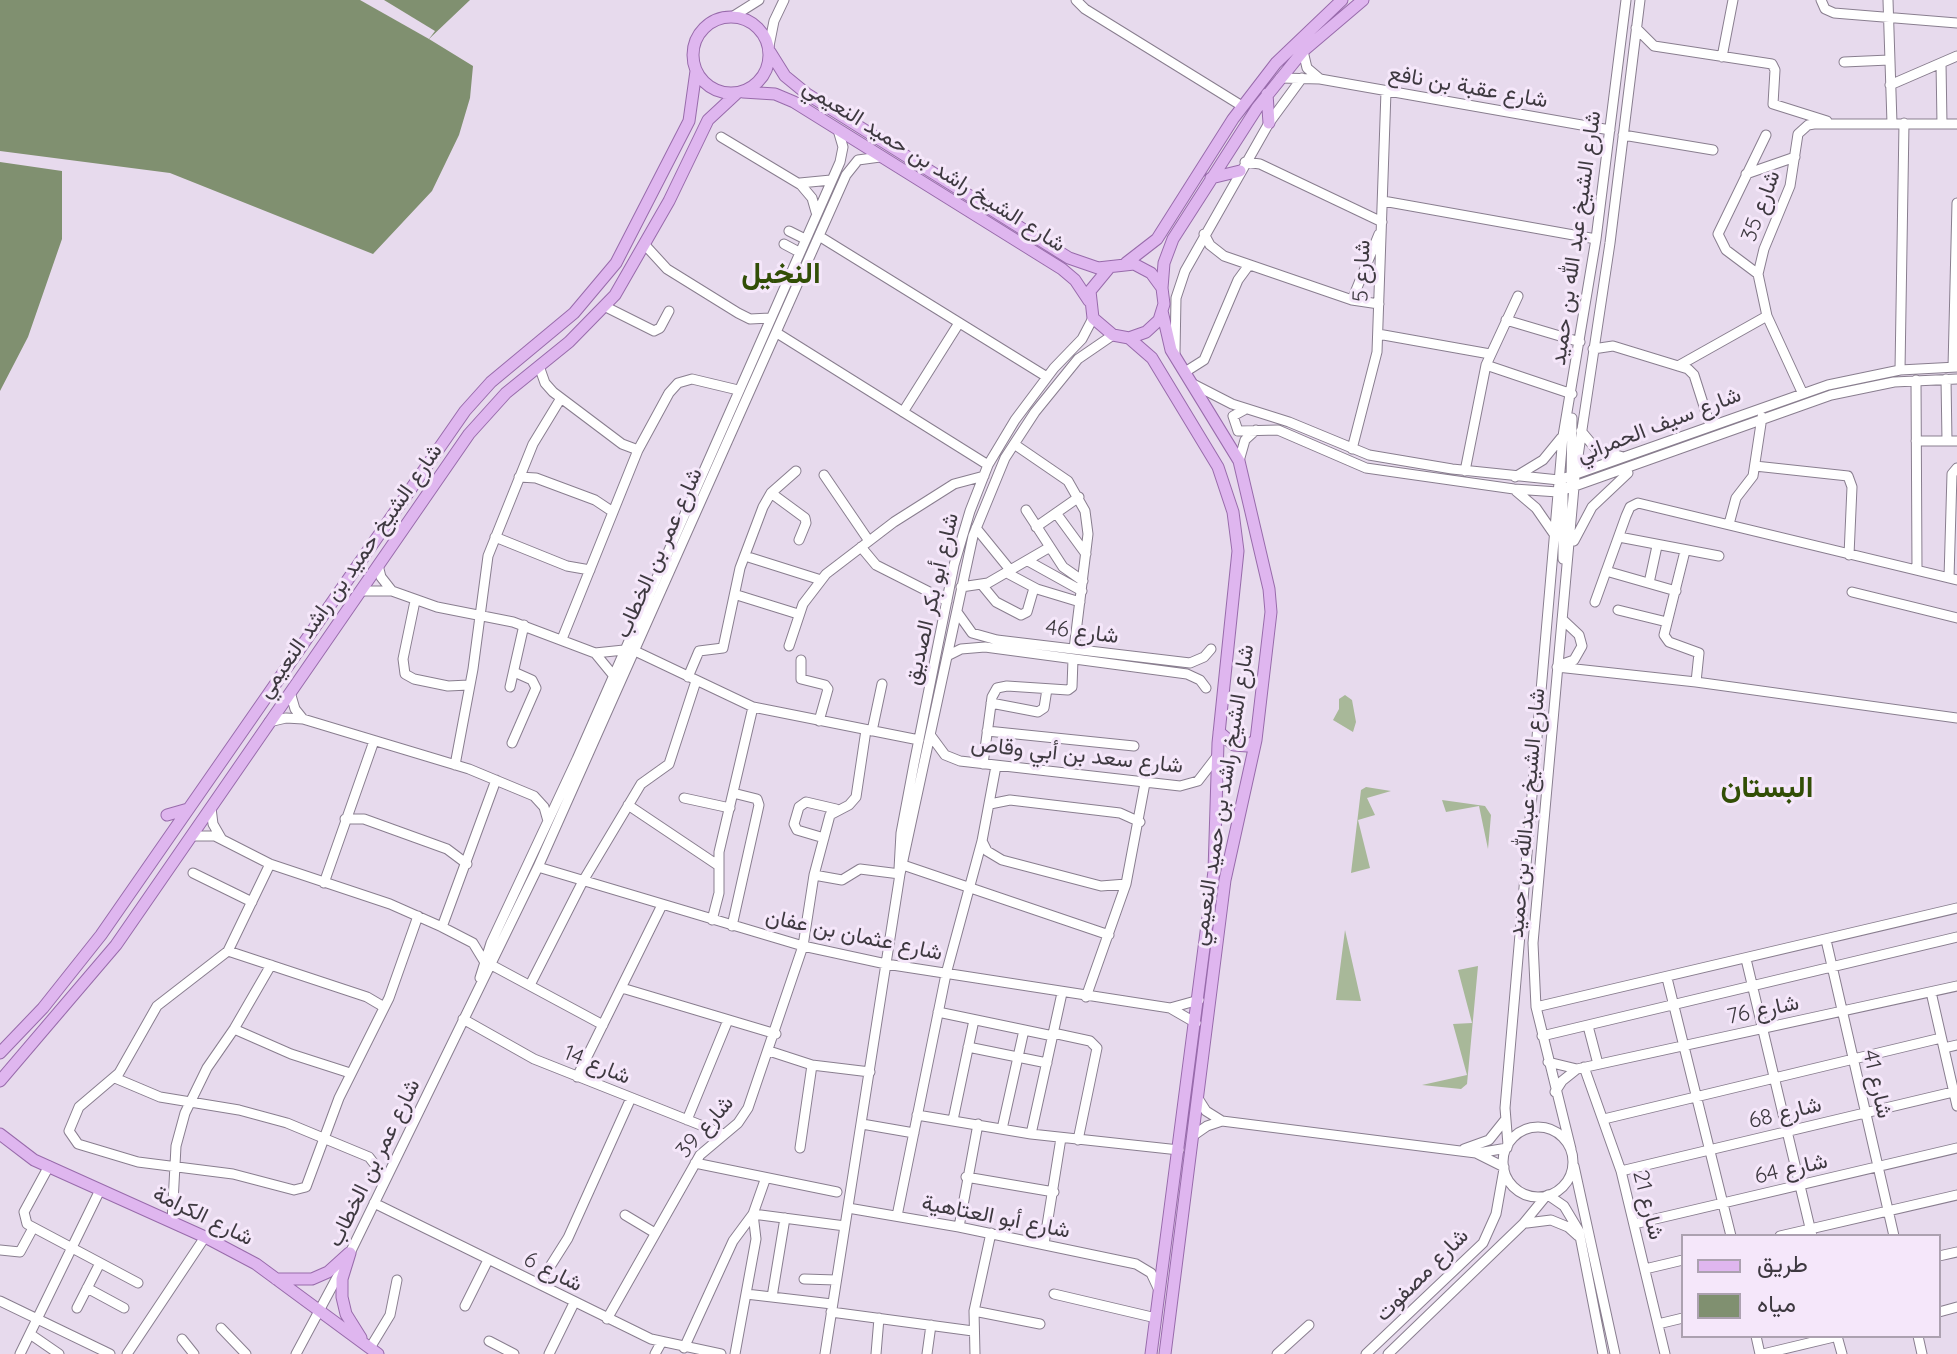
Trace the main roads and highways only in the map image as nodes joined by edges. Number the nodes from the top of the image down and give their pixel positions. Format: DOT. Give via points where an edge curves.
graph roads {
  1 [pos="1342,0"];
  2 [pos="1363,0"];
  3 [pos="770,49"];
  4 [pos="696,71"];
  5 [pos="740,93"];
  6 [pos="1267,94"];
  7 [pos="1269,123"];
  8 [pos="1243,166"];
  9 [pos="1211,178"];
  10 [pos="1125,264"];
  11 [pos="1109,268"];
  12 [pos="1162,288"];
  13 [pos="1089,301"];
  14 [pos="1162,311"];
  15 [pos="1129,338"];
  16 [pos="1219,732"];
  17 [pos="1256,740"];
  18 [pos="188,809"];
  19 [pos="167,815"];
  20 [pos="0,1053"];
  21 [pos="0,1081"];
  22 [pos="0,1134"];
  23 [pos="276,1279"];
  24 [pos="371,1349"];
  25 [pos="1151,1354"];
  26 [pos="1165,1354"];
  1 -- 10 [label="main road" via="1285,53 1242,106 1163,231"];
  2 -- 6 [label="main road" via="1303,51"];
  3 -- 4 [label="main road" via="751,22 732,17 711,23 693,50"];
  3 -- 5 [label="main road" via="766,72"];
  3 -- 11 [label="main road, شارع الشيخ راشد بن حميد النعيمي" via="785,76 807,94 1069,258"];
  4 -- 5 [label="main road" via="708,86"];
  4 -- 18 [label="main road, شارع الشيخ حميد بن راشد النعيمي" via="689,121 616,263 574,313 491,382 465,411"];
  5 -- 13 [label="main road, شارع الشيخ راشد بن حميد النعيمي" via="785,97 1062,269"];
  5 -- 21 [label="main road, شارع الشيخ حميد بن راشد النعيمي" via="708,120 645,245 606,307 480,420 98,970"];
  6 -- 7 [label="main road"];
  6 -- 9 [label="main road"];
  8 -- 9 [label="main road"];
  9 -- 12 [label="main road" via="1169,248"];
  10 -- 11 [label="main road"];
  10 -- 12 [label="main road" via="1143,267"];
  11 -- 13 [label="main road" via="1094,281"];
  12 -- 14 [label="main road"];
  13 -- 15 [label="main road" via="1093,318 1113,335"];
  14 -- 15 [label="main road" via="1153,327"];
  14 -- 17 [label="main road, شارع الشيخ راشد بن حميد النعيمي" via="1175,356 1239,461 1270,600"];
  15 -- 16 [label="main road, شارع الشيخ راشد بن حميد النعيمي" via="1148,352 1210,453 1233,512 1238,562"];
  16 -- 17 [label="main road" via="1234,745"];
  16 -- 25 [label="main road, شارع الشيخ راشد بن حميد النعيمي" via="1215,857"];
  17 -- 26 [label="main road, شارع الشيخ راشد بن حميد النعيمي" via="1227,869"];
  18 -- 19 [label="main road"];
  18 -- 20 [label="main road, شارع الشيخ حميد بن راشد النعيمي" via="82,960"];
  22 -- 23 [label="main road, شارع الكرامة" via="17,1150 205,1237"];
  23 -- 24 [label="main road, شارع الكرامة"];
  23 -- 24 [label="main road" via="312,1279 350,1253 342,1279 344,1306"];
}
